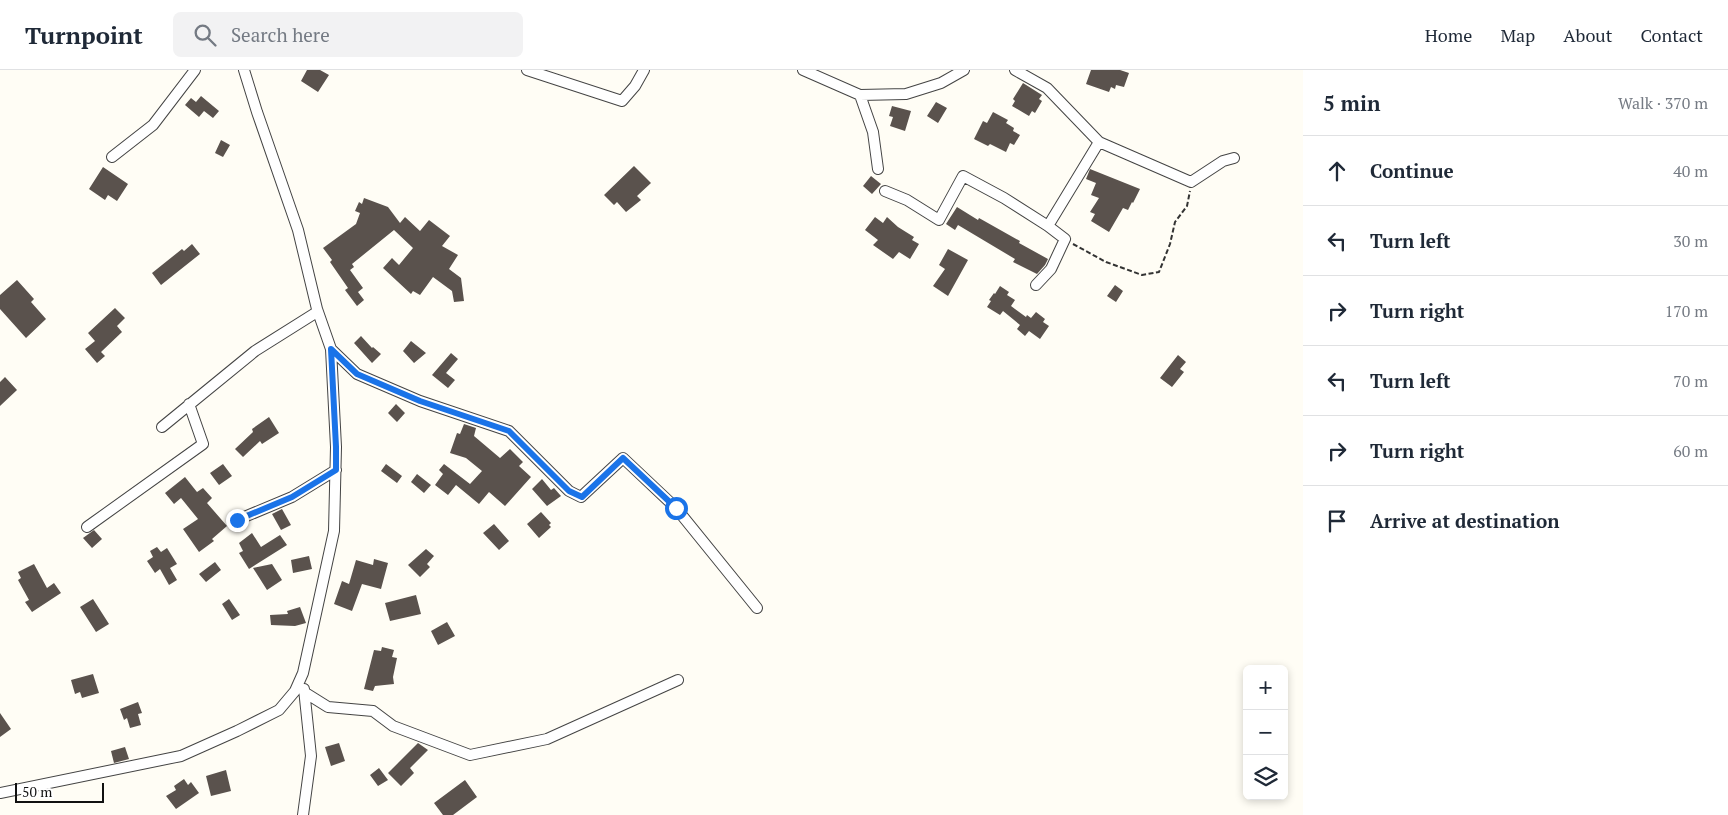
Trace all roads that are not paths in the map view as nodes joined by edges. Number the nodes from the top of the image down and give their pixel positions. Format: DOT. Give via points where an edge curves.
graph roads {
  1 [pos="195,70"];
  2 [pos="244,70"];
  3 [pos="527,70"];
  4 [pos="644,70"];
  5 [pos="803,70"];
  6 [pos="964,70"];
  7 [pos="1015,70"];
  8 [pos="860,94"];
  9 [pos="1099,142"];
  10 [pos="112,157"];
  11 [pos="1234,158"];
  12 [pos="878,169"];
  13 [pos="884,191"];
  14 [pos="1048,226"];
  15 [pos="1036,285"];
  16 [pos="318,312"];
  17 [pos="331,349"];
  18 [pos="190,404"];
  19 [pos="162,427"];
  20 [pos="336,470"];
  21 [pos="237,520"];
  22 [pos="88,527"];
  23 [pos="757,608"];
  24 [pos="303,673"];
  25 [pos="678,680"];
  26 [pos="304,692"];
  27 [pos="0,793"];
  28 [pos="304,815"];
  1 -- 10 [label="street" via="153,125"];
  2 -- 16 [label="street" via="298,230"];
  3 -- 4 [label="street" via="622,101"];
  5 -- 8 [label="street"];
  6 -- 8 [label="street" via="941,83 906,94"];
  7 -- 9 [label="street" via="1047,88"];
  8 -- 12 [label="street" via="873,132"];
  9 -- 11 [label="street" via="1192,182 1223,161"];
  9 -- 14 [label="street"];
  13 -- 14 [label="street" via="907,200 939,220 963,176"];
  14 -- 15 [label="street" via="1065,239 1051,269"];
  16 -- 17 [label="street"];
  16 -- 18 [label="street" via="255,351"];
  17 -- 20 [label="street"];
  17 -- 23 [label="street" via="365,378 420,401 509,431 569,491 582,497 623,458 676,508"];
  18 -- 19 [label="street"];
  18 -- 22 [label="street" via="203,444"];
  20 -- 21 [label="street" via="292,497"];
  20 -- 24 [label="street" via="334,531"];
  24 -- 26 [label="street"];
  24 -- 27 [label="street" via="295,691 279,710 181,756"];
  25 -- 26 [label="street" via="547,739 470,755 393,726 373,712 328,707"];
  26 -- 28 [label="street" via="311,756"];
}
